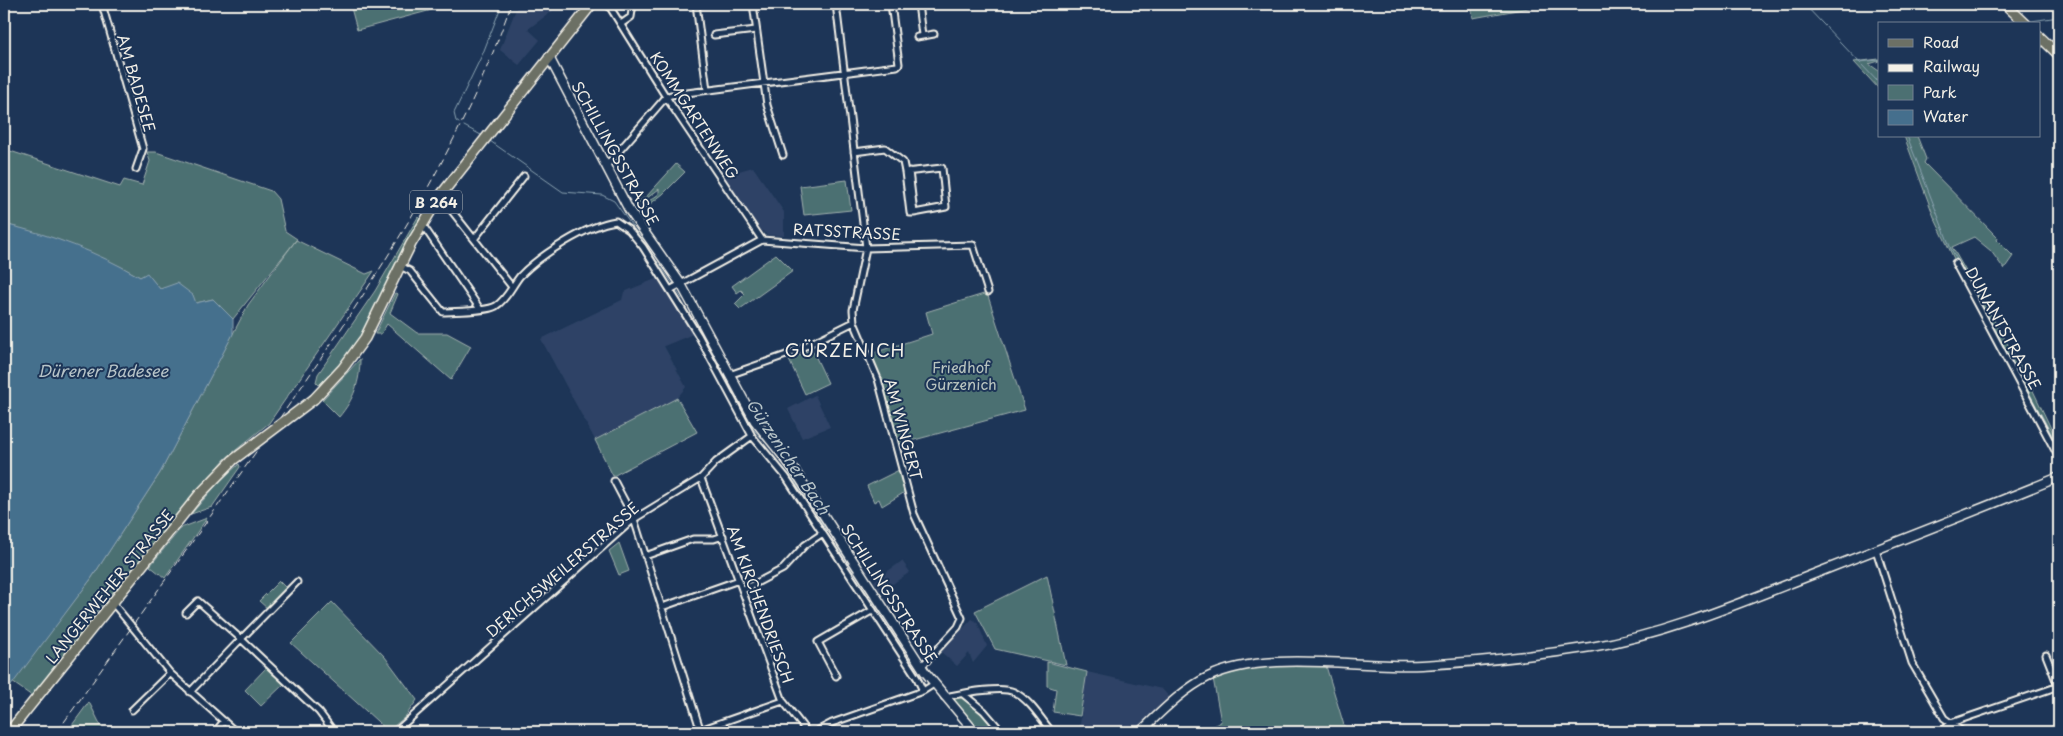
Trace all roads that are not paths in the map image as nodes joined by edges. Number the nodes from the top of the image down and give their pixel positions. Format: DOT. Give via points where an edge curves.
graph roads {
  1 [pos="102,4"];
  2 [pos="592,4"];
  3 [pos="608,4"];
  4 [pos="633,4"];
  5 [pos="696,4"];
  6 [pos="753,4"];
  7 [pos="836,4"];
  8 [pos="891,4"];
  9 [pos="918,4"];
  10 [pos="2005,4"];
  11 [pos="2024,22"];
  12 [pos="621,24"];
  13 [pos="756,30"];
  14 [pos="934,34"];
  15 [pos="714,35"];
  16 [pos="2040,37"];
  17 [pos="2059,55"];
  18 [pos="549,57"];
  19 [pos="844,73"];
  20 [pos="763,83"];
  21 [pos="707,90"];
  22 [pos="666,97"];
  23 [pos="854,152"];
  24 [pos="783,155"];
  25 [pos="606,166"];
  26 [pos="136,169"];
  27 [pos="907,172"];
  28 [pos="524,176"];
  29 [pos="440,196"];
  30 [pos="422,224"];
  31 [pos="475,238"];
  32 [pos="762,240"];
  33 [pos="866,248"];
  34 [pos="1955,263"];
  35 [pos="400,266"];
  36 [pos="681,284"];
  37 [pos="512,287"];
  38 [pos="670,290"];
  39 [pos="988,292"];
  40 [pos="480,309"];
  41 [pos="854,322"];
  42 [pos="729,375"];
  43 [pos="752,436"];
  44 [pos="2059,458"];
  45 [pos="2059,477"];
  46 [pos="701,478"];
  47 [pos="614,481"];
  48 [pos="634,519"];
  49 [pos="823,533"];
  50 [pos="723,536"];
  51 [pos="1876,550"];
  52 [pos="646,556"];
  53 [pos="739,580"];
  54 [pos="298,582"];
  55 [pos="743,590"];
  56 [pos="112,602"];
  57 [pos="662,607"];
  58 [pos="873,610"];
  59 [pos="186,612"];
  60 [pos="241,639"];
  61 [pos="2046,655"];
  62 [pos="922,666"];
  63 [pos="170,673"];
  64 [pos="836,676"];
  65 [pos="934,684"];
  66 [pos="2059,687"];
  67 [pos="923,691"];
  68 [pos="190,692"];
  69 [pos="962,693"];
  70 [pos="944,697"];
  71 [pos="783,701"];
  72 [pos="132,710"];
  73 [pos="224,721"];
  74 [pos="1951,723"];
  75 [pos="1147,726"];
  76 [pos="824,730"];
  77 [pos="701,731"];
  78 [pos="9,732"];
  79 [pos="215,732"];
  80 [pos="236,732"];
  81 [pos="334,732"];
  82 [pos="395,732"];
  83 [pos="807,732"];
  84 [pos="815,732"];
  85 [pos="975,732"];
  86 [pos="1002,732"];
  87 [pos="1052,732"];
  88 [pos="1140,732"];
  89 [pos="1156,732"];
  90 [pos="1942,732"];
  91 [pos="1963,732"];
  1 -- 26 [label="street, AM BADESEE" via="143,149"];
  2 -- 18 [label="main road, B 264"];
  3 -- 12 [label="street, KOMMGARTENWEG"];
  4 -- 12 [label="street" via="631,17"];
  5 -- 21 [label="street"];
  6 -- 13 [label="street"];
  7 -- 19 [label="street, AM WINGERT"];
  8 -- 19 [label="street" via="899,64"];
  9 -- 14 [label="street" via="920,36"];
  10 -- 11 [label="main road"];
  12 -- 22 [label="street, KOMMGARTENWEG"];
  13 -- 15 [label="street"];
  13 -- 20 [label="street"];
  16 -- 17 [label="main road"];
  18 -- 25 [label="street, SCHILLINGSSTRASSE"];
  18 -- 29 [label="main road, B 264"];
  19 -- 20 [label="street"];
  19 -- 23 [label="street, AM WINGERT"];
  20 -- 21 [label="street"];
  20 -- 24 [label="street" via="768,112"];
  21 -- 22 [label="street"];
  22 -- 25 [label="street"];
  22 -- 32 [label="street, KOMMGARTENWEG"];
  23 -- 27 [label="street" via="885,148 903,162"];
  23 -- 33 [label="street, AM WINGERT"];
  25 -- 36 [label="street, SCHILLINGSSTRASSE" via="634,218"];
  27 -- 27 [label="street" via="910,213 946,207 942,168"];
  28 -- 31 [label="street"];
  29 -- 30 [label="main road, B 264"];
  29 -- 31 [label="street"];
  30 -- 35 [label="main road, B 264"];
  30 -- 40 [label="street"];
  31 -- 37 [label="street"];
  32 -- 33 [label="street, RATSSTRASSE"];
  32 -- 36 [label="street"];
  33 -- 39 [label="street, RATSSTRASSE" via="973,245"];
  33 -- 41 [label="street, AM WINGERT" via="853,310"];
  34 -- 44 [label="street, DUNANTSTRASSE"];
  35 -- 40 [label="street" via="410,271 441,311"];
  35 -- 56 [label="main road, LANGERWEHER STRASSE / B 264, bridge" via="375,320 355,352 314,399 234,460 198,496"];
  36 -- 38 [label="street"];
  36 -- 42 [label="street, SCHILLINGSSTRASSE"];
  37 -- 38 [label="street, SCHILLINGSSTRASSE" via="536,262 577,236 613,222 623,225 643,247"];
  37 -- 40 [label="street" via="495,306"];
  38 -- 43 [label="street, SCHILLINGSSTRASSE"];
  41 -- 42 [label="street" via="789,354"];
  41 -- 62 [label="street, AM WINGERT" via="878,378 914,514 962,618 958,627"];
  42 -- 62 [label="street, SCHILLINGSSTRASSE" via="755,421 795,471"];
  43 -- 46 [label="street, DERICHSWEILERSTRASSE" via="716,462"];
  43 -- 49 [label="street, SCHILLINGSSTRASSE" via="781,470"];
  45 -- 51 [label="street"];
  46 -- 48 [label="street, DERICHSWEILERSTRASSE"];
  46 -- 50 [label="street, AM KIRCHENDRIESCH"];
  47 -- 48 [label="street"];
  48 -- 52 [label="street"];
  48 -- 82 [label="street, DERICHSWEILERSTRASSE"];
  49 -- 55 [label="street" via="806,545 784,569"];
  49 -- 58 [label="street, SCHILLINGSSTRASSE"];
  50 -- 52 [label="street" via="693,540"];
  50 -- 53 [label="street, AM KIRCHENDRIESCH"];
  51 -- 74 [label="street" via="1912,663 1944,718"];
  51 -- 75 [label="street" via="1690,620 1592,647 1478,662 1251,664 1219,672 1190,688"];
  52 -- 57 [label="street"];
  53 -- 55 [label="street, AM KIRCHENDRIESCH"];
  53 -- 57 [label="street"];
  54 -- 60 [label="street"];
  55 -- 71 [label="street, AM KIRCHENDRIESCH"];
  56 -- 63 [label="street"];
  56 -- 78 [label="main road, LANGERWEHER STRASSE / B 264"];
  57 -- 77 [label="street"];
  58 -- 64 [label="street" via="818,642"];
  58 -- 67 [label="street, SCHILLINGSSTRASSE"];
  59 -- 60 [label="street" via="198,600"];
  60 -- 68 [label="street"];
  60 -- 81 [label="street" via="320,712"];
  61 -- 66 [label="street"];
  62 -- 65 [label="street, SCHILLINGSSTRASSE"];
  63 -- 68 [label="street"];
  63 -- 72 [label="street"];
  65 -- 67 [label="street"];
  65 -- 70 [label="street, SCHILLINGSSTRASSE"];
  66 -- 74 [label="street"];
  67 -- 76 [label="street"];
  68 -- 73 [label="street"];
  69 -- 70 [label="street"];
  69 -- 86 [label="street" via="978,705"];
  69 -- 87 [label="street" via="1013,692"];
  70 -- 85 [label="street, SCHILLINGSSTRASSE"];
  71 -- 77 [label="street"];
  71 -- 83 [label="street, AM KIRCHENDRIESCH"];
  73 -- 79 [label="street"];
  73 -- 80 [label="street"];
  74 -- 90 [label="street"];
  74 -- 91 [label="street"];
  75 -- 88 [label="street"];
  75 -- 89 [label="street"];
  76 -- 84 [label="street"];
}
